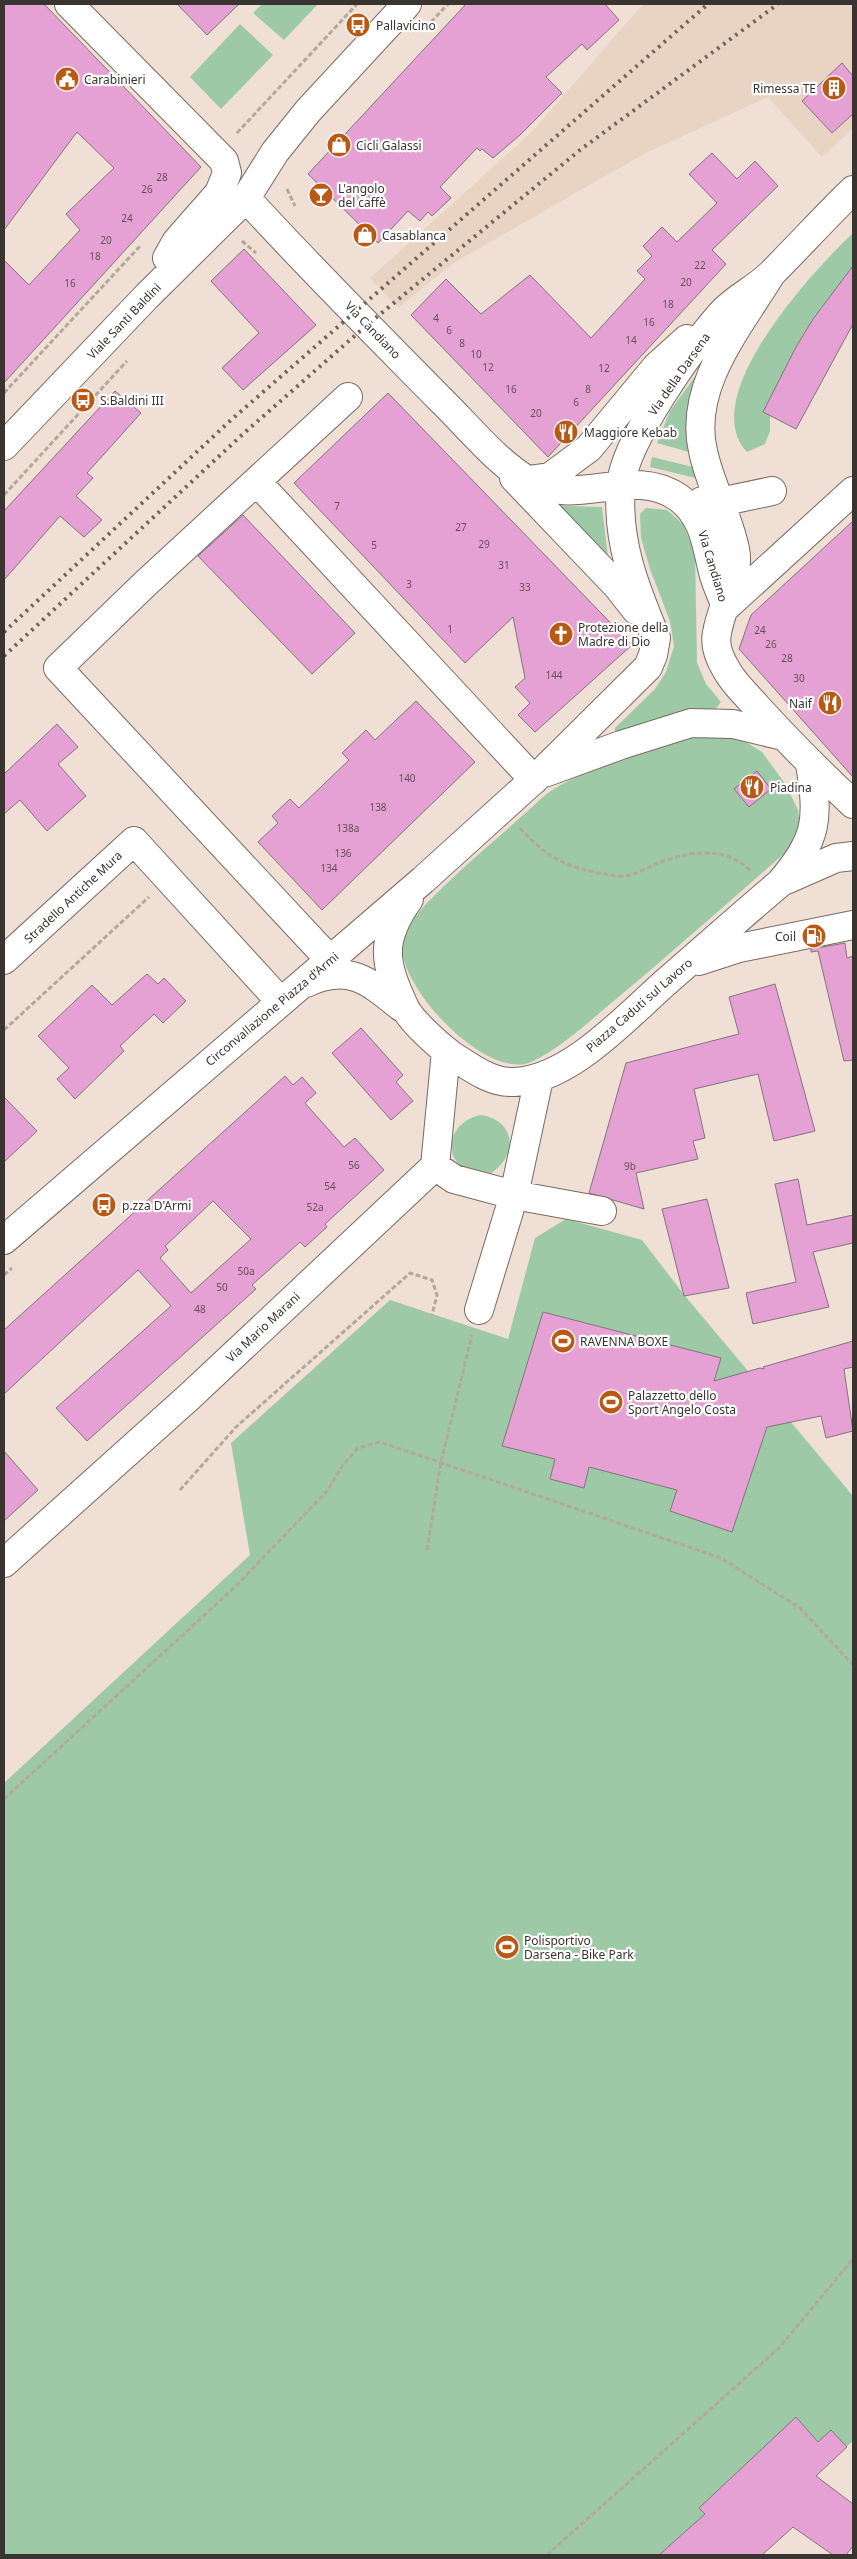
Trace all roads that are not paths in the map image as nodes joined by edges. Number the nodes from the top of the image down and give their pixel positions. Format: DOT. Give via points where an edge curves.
graph roads {
  1 [pos="69,4"];
  2 [pos="407,4"];
  3 [pos="275,152"];
  4 [pos="218,153"];
  5 [pos="853,190"];
  6 [pos="246,198"];
  7 [pos="770,276"];
  8 [pos="147,296"];
  9 [pos="722,313"];
  10 [pos="348,397"];
  11 [pos="4,446"];
  12 [pos="502,460"];
  13 [pos="528,480"];
  14 [pos="257,482"];
  15 [pos="620,483"];
  16 [pos="772,491"];
  17 [pos="853,491"];
  18 [pos="679,498"];
  19 [pos="720,502"];
  20 [pos="726,607"];
  21 [pos="656,638"];
  22 [pos="783,736"];
  23 [pos="810,764"];
  24 [pos="536,778"];
  25 [pos="853,804"];
  26 [pos="853,856"];
  27 [pos="423,880"];
  28 [pos="775,888"];
  29 [pos="853,924"];
  30 [pos="4,960"];
  31 [pos="330,960"];
  32 [pos="685,966"];
  33 [pos="287,995"];
  34 [pos="406,1012"];
  35 [pos="446,1052"];
  36 [pos="539,1078"];
  37 [pos="435,1166"];
  38 [pos="514,1195"];
  39 [pos="602,1211"];
  40 [pos="11,1251"];
  41 [pos="479,1310"];
  42 [pos="4,1563"];
  1 -- 4 [label="street"];
  2 -- 3 [label="street, Viale Santi Baldini" via="308,111"];
  3 -- 4 [label="street" via="258,161 242,162"];
  3 -- 6 [label="street, Viale Santi Baldini"];
  4 -- 8 [label="street" via="224,161 226,173 219,193 176,242"];
  5 -- 7 [label="street, Via della Darsena"];
  6 -- 8 [label="street, Viale Santi Baldini"];
  6 -- 12 [label="street, Via Candiano"];
  7 -- 9 [label="street, Via della Darsena"];
  7 -- 19 [label="street, Via della Darsena" via="720,359 701,406 703,451"];
  8 -- 11 [label="street, Viale Santi Baldini"];
  9 -- 13 [label="street, Via della Darsena" via="656,367 589,448 550,477"];
  9 -- 15 [label="street, Via della Darsena" via="658,402 631,450"];
  10 -- 14 [label="street"];
  12 -- 13 [label="street, Via Candiano"];
  12 -- 21 [label="street, Via Candiano" via="521,487 618,587"];
  13 -- 15 [label="street, Via Candiano" via="540,486 567,491"];
  14 -- 24 [label="street"];
  14 -- 31 [label="street" via="58,668"];
  15 -- 18 [label="street, Via Candiano" via="648,486"];
  15 -- 21 [label="street, Via della Darsena" via="620,532 632,579"];
  16 -- 19 [label="street"];
  17 -- 20 [label="street"];
  18 -- 19 [label="street"];
  18 -- 20 [label="street, Via Candiano" via="702,529"];
  19 -- 20 [label="street, Via della Darsena" via="736,551"];
  20 -- 22 [label="street, Via Candiano" via="716,634 717,650 726,670"];
  21 -- 24 [label="street, Circonvallazione Piazza d'Armi" via="654,655 648,667"];
  22 -- 23 [label="street, Via Candiano"];
  22 -- 24 [label="street, Circonvallazione Piazza d'Armi" via="733,724 691,723 621,745"];
  23 -- 25 [label="street, Via Candiano"];
  23 -- 28 [label="street, Piazza Caduti sul Lavoro" via="816,807 812,832 802,857"];
  24 -- 27 [label="street, Circonvallazione Piazza d'Armi"];
  26 -- 28 [label="street, Piazza Caduti sul Lavoro" via="836,858"];
  27 -- 31 [label="street, Circonvallazione Piazza d'Armi"];
  27 -- 34 [label="street, Piazza Caduti sul Lavoro" via="395,919 387,946 391,978"];
  28 -- 32 [label="street, Piazza Caduti sul Lavoro"];
  29 -- 32 [label="street" via="739,948"];
  30 -- 33 [label="street, Stradello Antiche Mura" via="134,841 156,884"];
  31 -- 33 [label="street, Circonvallazione Piazza d'Armi"];
  32 -- 36 [label="street, Piazza Caduti sul Lavoro" via="592,1047"];
  33 -- 34 [label="street" via="322,977 350,974 370,982"];
  33 -- 40 [label="street, Circonvallazione Piazza d'Armi"];
  34 -- 35 [label="street, Piazza Caduti sul Lavoro"];
  35 -- 36 [label="street, Piazza Caduti sul Lavoro" via="479,1073 500,1080 513,1082"];
  35 -- 37 [label="street"];
  36 -- 38 [label="street"];
  37 -- 38 [label="street" via="454,1179"];
  37 -- 42 [label="street, Via Mario Marani" via="189,1397"];
  38 -- 39 [label="street"];
  38 -- 41 [label="street"];
}
